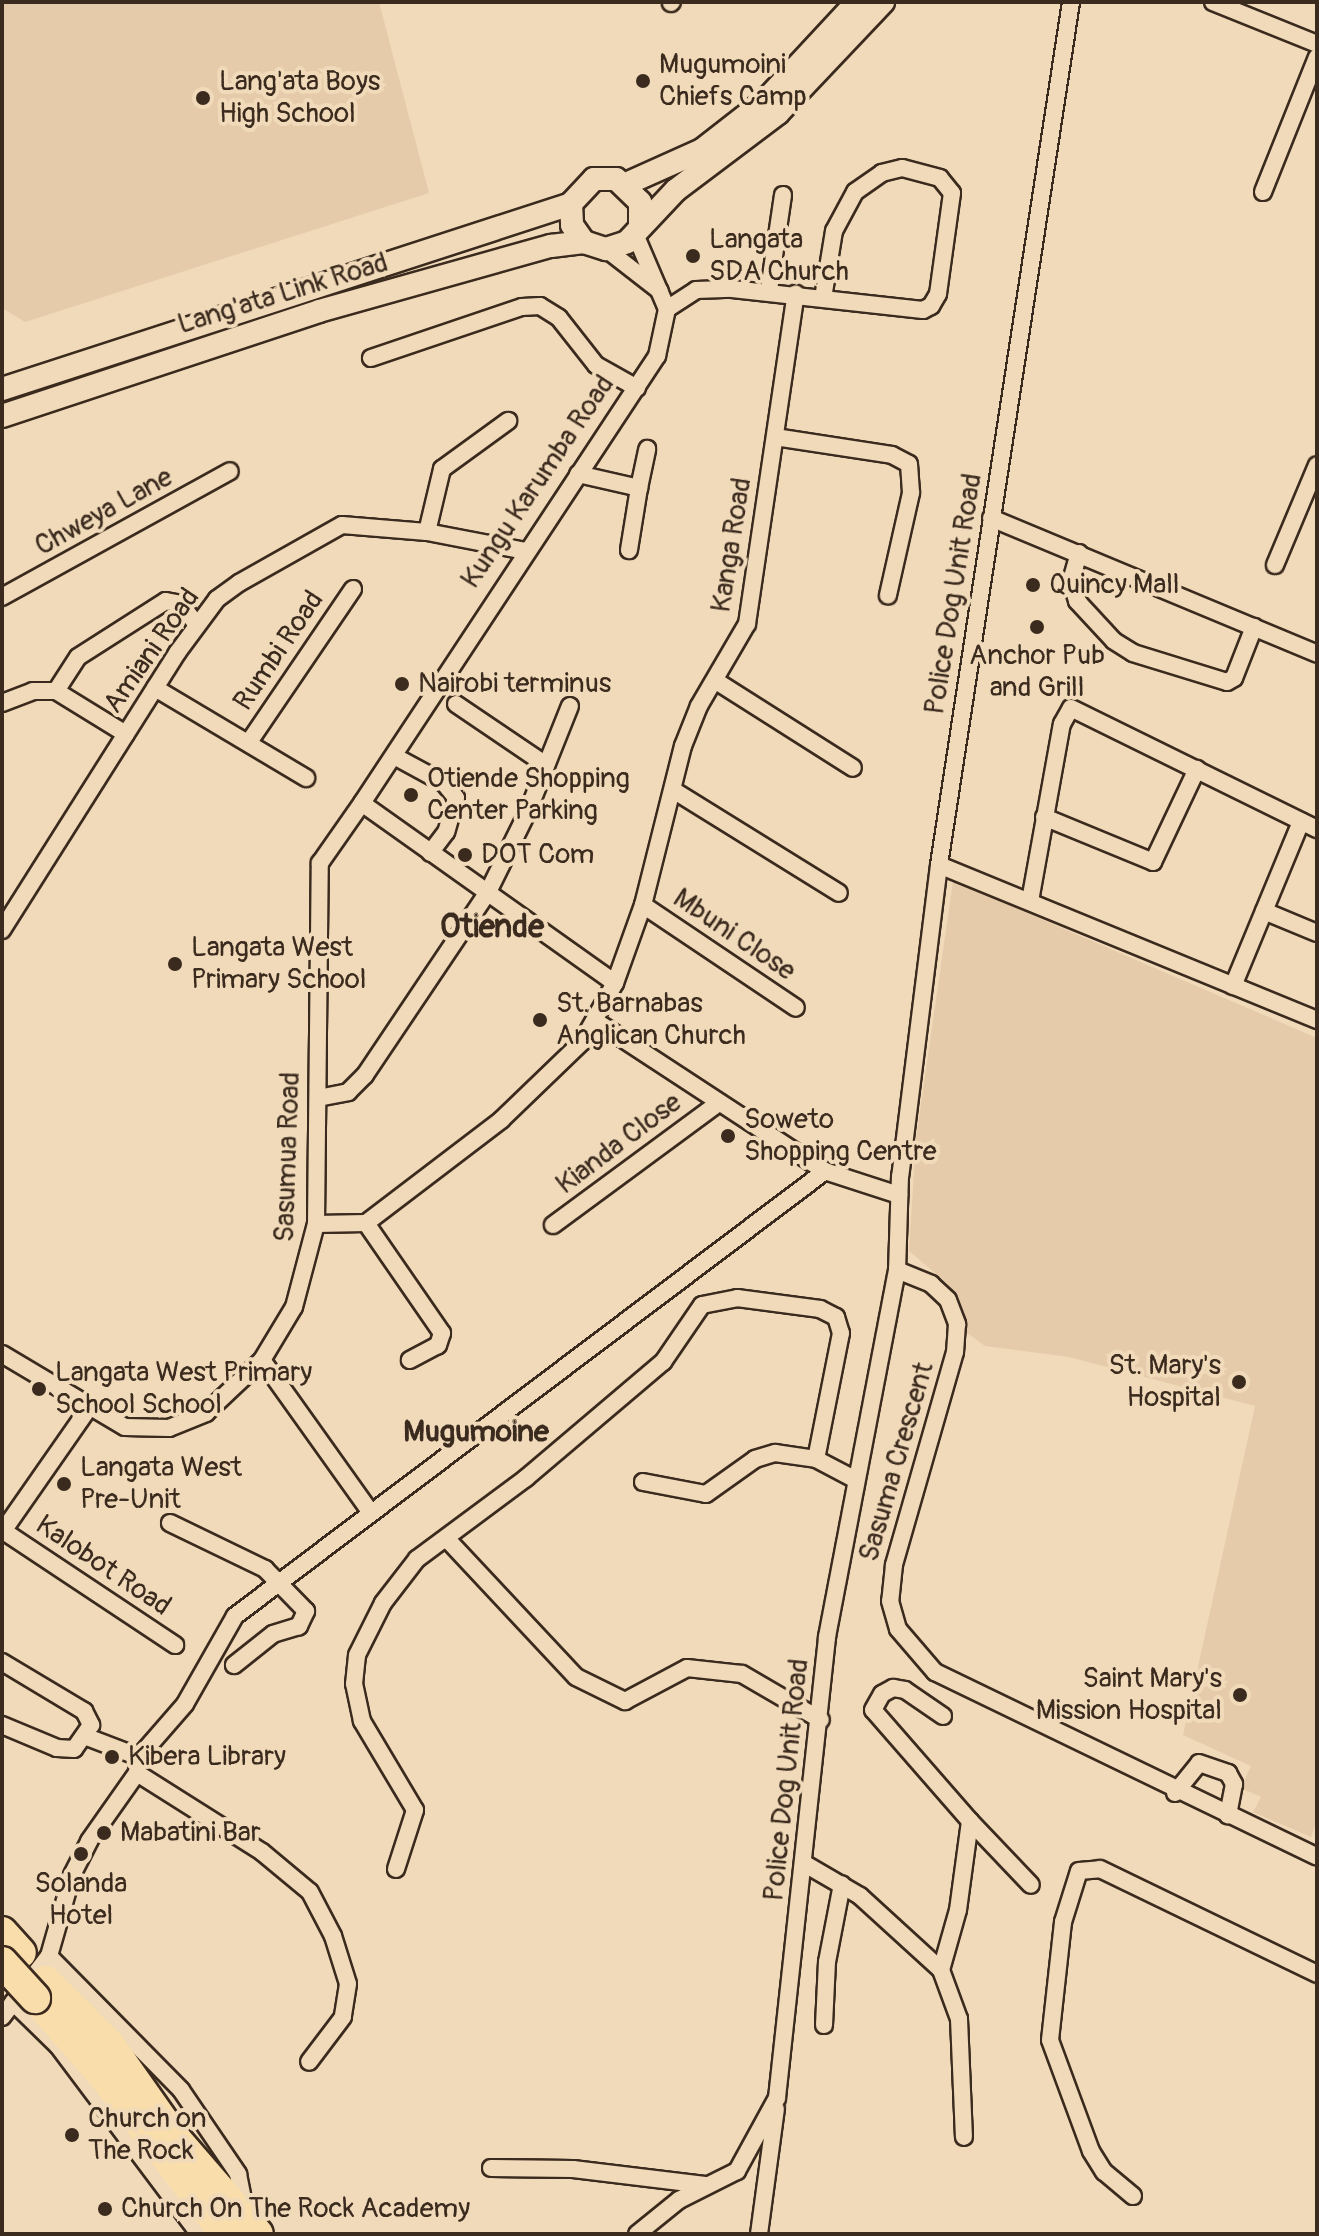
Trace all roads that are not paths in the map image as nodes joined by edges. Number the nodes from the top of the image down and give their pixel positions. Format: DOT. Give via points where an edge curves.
graph roads {
  1 [pos="857,2"];
  2 [pos="883,2"];
  3 [pos="1071,2"];
  4 [pos="1213,2"];
  5 [pos="1317,44"];
  6 [pos="1317,57"];
  7 [pos="626,184"];
  8 [pos="1263,192"];
  9 [pos="783,195"];
  10 [pos="571,204"];
  11 [pos="638,229"];
  12 [pos="584,242"];
  13 [pos="606,249"];
  14 [pos="769,290"];
  15 [pos="661,292"];
  16 [pos="796,294"];
  17 [pos="823,298"];
  18 [pos="667,309"];
  19 [pos="371,358"];
  20 [pos="6,384"];
  21 [pos="637,388"];
  22 [pos="2,416"];
  23 [pos="508,421"];
  24 [pos="775,437"];
  25 [pos="647,449"];
  26 [pos="1317,465"];
  27 [pos="230,471"];
  28 [pos="578,474"];
  29 [pos="639,488"];
  30 [pos="1299,508"];
  31 [pos="1317,516"];
  32 [pos="991,518"];
  33 [pos="427,532"];
  34 [pos="629,550"];
  35 [pos="526,551"];
  36 [pos="1079,553"];
  37 [pos="1275,565"];
  38 [pos="353,589"];
  39 [pos="888,595"];
  40 [pos="2,597"];
  41 [pos="197,625"];
  42 [pos="1254,627"];
  43 [pos="1317,654"];
  44 [pos="716,681"];
  45 [pos="155,688"];
  46 [pos="56,691"];
  47 [pos="2,703"];
  48 [pos="456,704"];
  49 [pos="570,706"];
  50 [pos="126,734"];
  51 [pos="249,742"];
  52 [pos="394,756"];
  53 [pos="546,765"];
  54 [pos="853,768"];
  55 [pos="1197,769"];
  56 [pos="306,778"];
  57 [pos="673,790"];
  58 [pos="362,803"];
  59 [pos="1044,817"];
  60 [pos="1301,822"];
  61 [pos="1317,829"];
  62 [pos="430,853"];
  63 [pos="939,865"];
  64 [pos="488,892"];
  65 [pos="839,893"];
  66 [pos="1030,901"];
  67 [pos="643,905"];
  68 [pos="1264,911"];
  69 [pos="2,930"];
  70 [pos="1317,933"];
  71 [pos="615,983"];
  72 [pos="1233,986"];
  73 [pos="796,1008"];
  74 [pos="1317,1020"];
  75 [pos="597,1022"];
  76 [pos="318,1098"];
  77 [pos="717,1104"];
  78 [pos="825,1171"];
  79 [pos="899,1195"];
  80 [pos="366,1223"];
  81 [pos="316,1224"];
  82 [pos="553,1225"];
  83 [pos="897,1270"];
  84 [pos="2,1354"];
  85 [pos="262,1360"];
  86 [pos="410,1360"];
  87 [pos="88,1409"];
  88 [pos="816,1459"];
  89 [pos="856,1480"];
  90 [pos="643,1482"];
  91 [pos="369,1510"];
  92 [pos="170,1523"];
  93 [pos="3,1530"];
  94 [pos="446,1538"];
  95 [pos="277,1580"];
  96 [pos="175,1645"];
  97 [pos="2,1662"];
  98 [pos="234,1665"];
  99 [pos="943,1716"];
  100 [pos="821,1720"];
  101 [pos="2,1725"];
  102 [pos="87,1737"];
  103 [pos="138,1765"];
  104 [pos="1175,1793"];
  105 [pos="1228,1815"];
  106 [pos="970,1821"];
  107 [pos="1317,1857"];
  108 [pos="805,1864"];
  109 [pos="396,1869"];
  110 [pos="842,1884"];
  111 [pos="1031,1885"];
  112 [pos="24,1969"];
  113 [pos="941,1970"];
  114 [pos="1317,1974"];
  115 [pos="2,2017"];
  116 [pos="824,2025"];
  117 [pos="309,2062"];
  118 [pos="777,2098"];
  119 [pos="964,2137"];
  120 [pos="491,2168"];
  121 [pos="711,2185"];
  122 [pos="1133,2196"];
  123 [pos="243,2230"];
  124 [pos="199,2234"];
  125 [pos="637,2234"];
  126 [pos="759,2234"];
  1 -- 7 [label="main road" via="766,100 702,150"];
  2 -- 11 [label="main road" via="788,104"];
  3 -- 32 [label="street, Police Dog Unit Road"];
  4 -- 5 [label="street"];
  6 -- 8 [label="street"];
  7 -- 10 [label="main road" via="594,179"];
  7 -- 11 [label="main road" via="640,202"];
  9 -- 14 [label="street"];
  10 -- 12 [label="main road" via="572,225"];
  10 -- 20 [label="main road, Lang'ata Link Road"];
  11 -- 13 [label="main road"];
  11 -- 15 [label="street"];
  12 -- 13 [label="main road"];
  12 -- 22 [label="main road, Lang'ata Link Road" via="521,253 319,311"];
  13 -- 15 [label="street"];
  14 -- 16 [label="street"];
  14 -- 18 [label="street" via="696,290"];
  15 -- 18 [label="street"];
  16 -- 17 [label="street"];
  16 -- 24 [label="street, Kanga Road"];
  17 -- 17 [label="street" via="923,310 935,301 952,193 940,178 902,168 866,182 848,202 834,231"];
  18 -- 21 [label="street, Kungu Karumba Road" via="657,356"];
  19 -- 21 [label="street" via="522,307 540,306 559,318 596,365"];
  21 -- 28 [label="street, Kungu Karumba Road"];
  23 -- 33 [label="street" via="442,469"];
  24 -- 39 [label="street" via="892,455 909,464 911,493"];
  24 -- 44 [label="street, Kanga Road" via="747,624"];
  25 -- 29 [label="street"];
  26 -- 30 [label="street"];
  27 -- 40 [label="street, Chweya Lane"];
  28 -- 29 [label="street"];
  28 -- 35 [label="street, Kungu Karumba Road"];
  29 -- 34 [label="street"];
  30 -- 31 [label="street"];
  30 -- 37 [label="street"];
  32 -- 36 [label="street"];
  32 -- 63 [label="street, Police Dog Unit Road"];
  33 -- 35 [label="street, Amiani Road"];
  33 -- 41 [label="street, Amiani Road" via="358,523 327,529 239,583"];
  35 -- 52 [label="street, Kungu Karumba Road"];
  36 -- 42 [label="street"];
  36 -- 42 [label="street" via="1071,581 1077,601 1114,641 1133,653 1227,682 1234,678"];
  38 -- 51 [label="street, Rumbi Road"];
  41 -- 45 [label="street, Amiani Road"];
  41 -- 46 [label="street" via="181,604 166,601 78,657"];
  42 -- 43 [label="street"];
  44 -- 54 [label="street"];
  44 -- 57 [label="street, Kanga Road" via="683,746"];
  45 -- 50 [label="street, Amiani Road"];
  45 -- 51 [label="street, Rumbi Road"];
  46 -- 47 [label="street" via="33,691"];
  46 -- 50 [label="street"];
  48 -- 53 [label="street"];
  49 -- 53 [label="street"];
  50 -- 69 [label="street, Amiani Road"];
  51 -- 56 [label="street, Rumbi Road"];
  52 -- 58 [label="street, Kungu Karumba Road"];
  52 -- 62 [label="street" via="444,783 456,798 446,832"];
  53 -- 64 [label="street"];
  55 -- 59 [label="street" via="1153,862"];
  55 -- 59 [label="street" via="1071,708 1062,724"];
  55 -- 60 [label="street"];
  57 -- 65 [label="street"];
  57 -- 67 [label="street, Kanga Road"];
  58 -- 62 [label="street"];
  58 -- 76 [label="street, Sasumua Road" via="320,863 316,888"];
  59 -- 66 [label="street"];
  60 -- 61 [label="street"];
  60 -- 68 [label="street"];
  62 -- 64 [label="street"];
  63 -- 66 [label="street"];
  63 -- 79 [label="street, Police Dog Unit Road"];
  64 -- 71 [label="street"];
  64 -- 76 [label="street" via="365,1075 348,1092"];
  66 -- 72 [label="street"];
  67 -- 71 [label="street, Kanga Road"];
  67 -- 73 [label="street, Mbuni Close"];
  68 -- 70 [label="street"];
  68 -- 72 [label="street"];
  71 -- 75 [label="street, Kanga Road"];
  72 -- 74 [label="street"];
  75 -- 77 [label="street"];
  75 -- 80 [label="street, Kanga Road" via="535,1091"];
  76 -- 81 [label="street, Sasumua Road"];
  77 -- 78 [label="street"];
  77 -- 82 [label="street, Kianda Close"];
  78 -- 79 [label="street"];
  78 -- 91 [label="street"];
  79 -- 83 [label="street"];
  80 -- 81 [label="street"];
  80 -- 86 [label="street" via="442,1333 438,1345"];
  81 -- 85 [label="street, Sasumua Road" via="294,1307"];
  83 -- 89 [label="street, Police Dog Unit Road"];
  83 -- 104 [label="street, Sasuma Crescent" via="931,1284 948,1300 957,1324 955,1352 891,1579 898,1629 935,1672"];
  84 -- 87 [label="street, Sasumua Road"];
  85 -- 87 [label="street, Sasumua Road" via="206,1413 169,1428 125,1427"];
  85 -- 91 [label="street"];
  87 -- 93 [label="street"];
  88 -- 89 [label="street" via="834,1473"];
  88 -- 90 [label="street" via="775,1453 755,1459 706,1494"];
  88 -- 94 [label="street" via="841,1333 836,1317 820,1309 713,1300 702,1305 663,1362"];
  89 -- 100 [label="street, Police Dog Unit Road" via="827,1637"];
  91 -- 95 [label="street"];
  92 -- 95 [label="street" via="252,1561"];
  93 -- 96 [label="street, Kalobot Road"];
  94 -- 100 [label="street" via="576,1677 625,1701 687,1668 742,1674"];
  94 -- 109 [label="street" via="400,1578 357,1655 354,1684 362,1721 415,1810"];
  95 -- 98 [label="street" via="303,1606 304,1622 260,1642"];
  95 -- 103 [label="street" via="235,1616 185,1704"];
  97 -- 102 [label="street" via="91,1717"];
  99 -- 106 [label="street" via="905,1690 893,1688 882,1694 873,1710"];
  100 -- 108 [label="street, Police Dog Unit Road"];
  101 -- 102 [label="street" via="57,1748 74,1749"];
  102 -- 103 [label="street"];
  103 -- 112 [label="street" via="84,1850"];
  103 -- 117 [label="street" via="310,1892 333,1936 348,1984 343,2017"];
  104 -- 105 [label="street, Sasuma Crescent"];
  104 -- 105 [label="street" via="1199,1763 1228,1773 1234,1784"];
  105 -- 107 [label="street, Sasuma Crescent"];
  106 -- 111 [label="street"];
  106 -- 113 [label="street" via="958,1910"];
  108 -- 110 [label="street"];
  108 -- 118 [label="street, Police Dog Unit Road"];
  110 -- 113 [label="street"];
  110 -- 116 [label="street" via="827,1962"];
  112 -- 115 [label="street"];
  112 -- 123 [label="highway" via="109,2044"];
  112 -- 124 [label="street" via="58,2046"];
  113 -- 119 [label="street" via="959,2019"];
  114 -- 122 [label="street" via="1100,1869 1079,1871 1063,1922 1050,2040 1091,2151 1104,2172"];
  118 -- 121 [label="street, Police Dog Unit Road" via="744,2163"];
  118 -- 126 [label="street"];
  120 -- 121 [label="street" via="573,2169"];
  121 -- 125 [label="street, Police Dog Unit Road" via="679,2200"];
}
